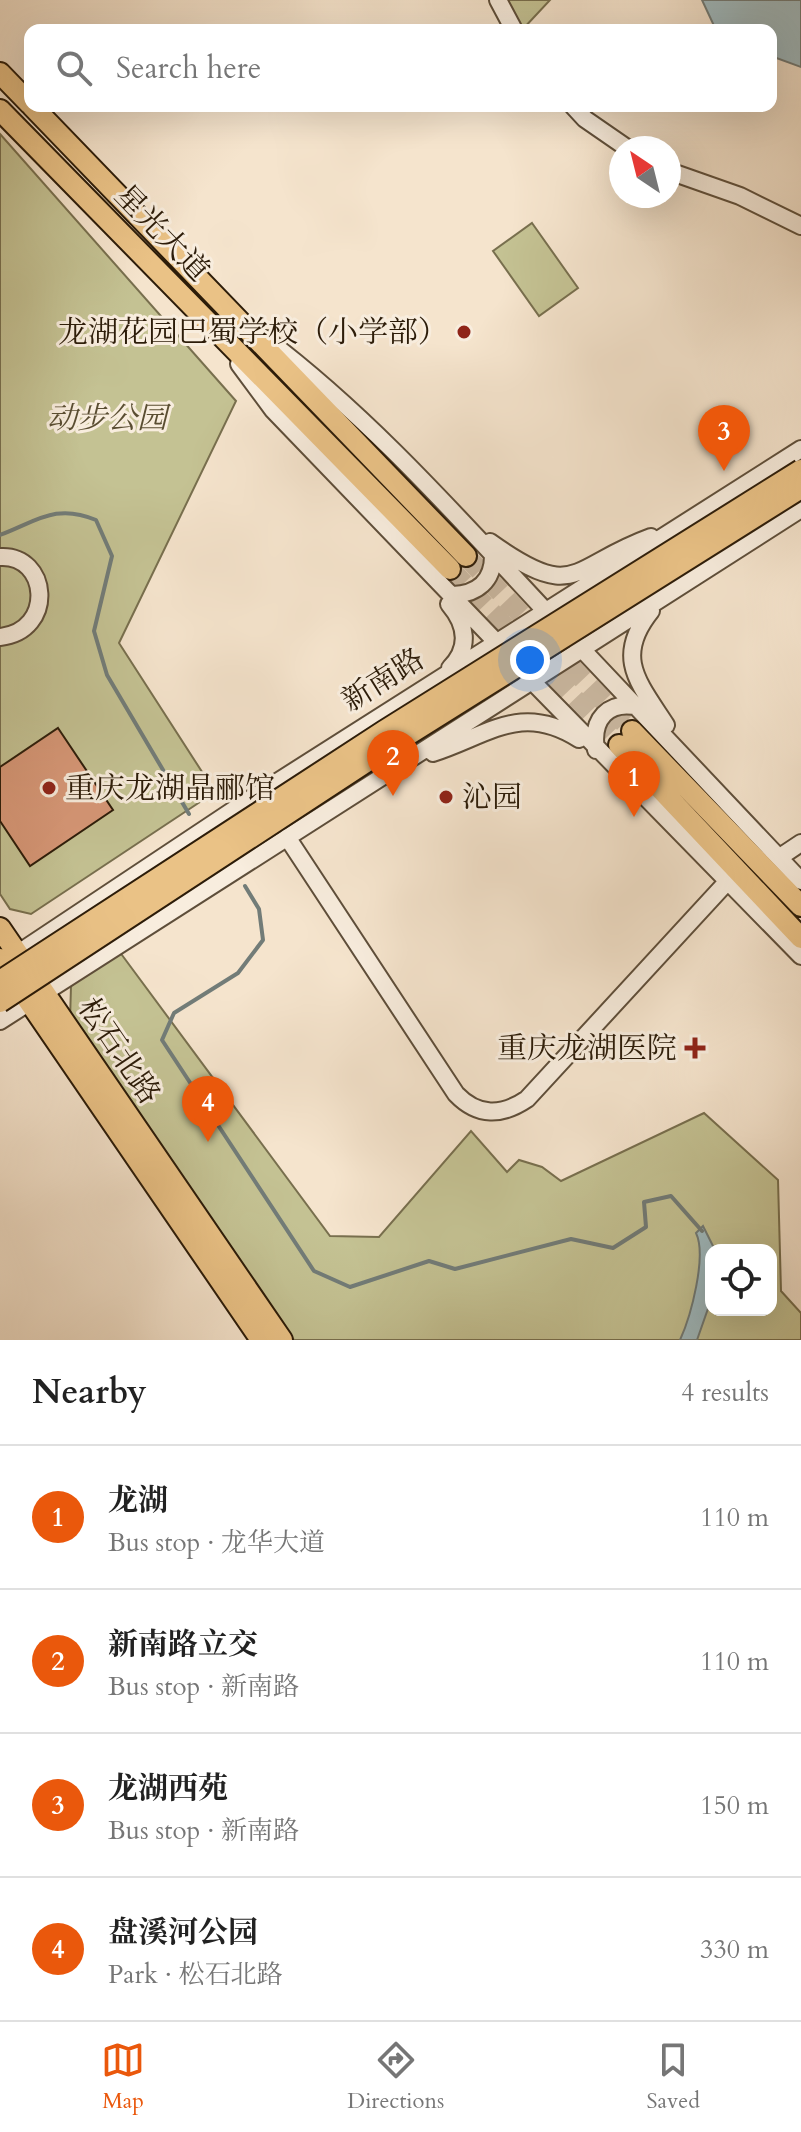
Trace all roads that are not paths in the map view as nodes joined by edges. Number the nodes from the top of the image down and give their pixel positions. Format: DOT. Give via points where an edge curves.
graph roads {
  1 [pos="498,0"];
  2 [pos="511,24"];
  3 [pos="0,73"];
  4 [pos="24,98"];
  5 [pos="0,110"];
  6 [pos="38,112"];
  7 [pos="579,112"];
  8 [pos="610,136"];
  9 [pos="681,175"];
  10 [pos="801,226"];
  11 [pos="232,313"];
  12 [pos="215,330"];
  13 [pos="801,449"];
  14 [pos="801,470"];
  15 [pos="801,488"];
  16 [pos="801,509"];
  17 [pos="459,519"];
  18 [pos="683,525"];
  19 [pos="410,551"];
  20 [pos="493,556"];
  21 [pos="0,557"];
  22 [pos="453,595"];
  23 [pos="661,600"];
  24 [pos="546,611"];
  25 [pos="0,637"];
  26 [pos="498,643"];
  27 [pos="583,651"];
  28 [pos="533,682"];
  29 [pos="432,685"];
  30 [pos="639,707"];
  31 [pos="596,750"];
  32 [pos="689,759"];
  33 [pos="412,760"];
  34 [pos="287,837"];
  35 [pos="801,843"];
  36 [pos="780,857"];
  37 [pos="801,881"];
  38 [pos="726,883"];
  39 [pos="801,906"];
  40 [pos="0,928"];
  41 [pos="801,938"];
  42 [pos="801,956"];
  43 [pos="4,964"];
  44 [pos="35,996"];
  45 [pos="0,1002"];
  46 [pos="0,1021"];
  47 [pos="257,1338"];
  48 [pos="282,1340"];
  1 -- 2 [label="street"];
  3 -- 4 [label="main road, 星光大道"];
  5 -- 12 [label="main road, 星光大道"];
  6 -- 11 [label="main road, 星光大道"];
  7 -- 8 [label="street"];
  9 -- 10 [label="street"];
  11 -- 12 [label="main road, 星光大道" via="458,562"];
  11 -- 17 [label="street" via="309,371"];
  12 -- 19 [label="street" via="273,410"];
  13 -- 18 [label="street, 新南路"];
  14 -- 43 [label="main road, 新南路, bridge"];
  15 -- 45 [label="main road, 新南路, bridge" via="392,745"];
  16 -- 23 [label="street"];
  17 -- 18 [label="street" via="525,567 558,577 577,575 629,545"];
  17 -- 20 [label="street"];
  18 -- 24 [label="street, 新南路"];
  19 -- 22 [label="street"];
  19 -- 29 [label="street" via="464,628 462,652"];
  20 -- 22 [label="street" via="493,568 479,588"];
  20 -- 24 [label="street"];
  21 -- 25 [label="street" via="19,561 34,575 42,597 37,614 22,630"];
  22 -- 26 [label="street"];
  23 -- 27 [label="street"];
  23 -- 32 [label="street" via="637,629 633,671"];
  24 -- 26 [label="street, 新南路"];
  24 -- 27 [label="street"];
  26 -- 28 [label="street"];
  26 -- 29 [label="street, 新南路"];
  27 -- 28 [label="street"];
  27 -- 30 [label="street"];
  28 -- 31 [label="street"];
  28 -- 33 [label="street"];
  29 -- 43 [label="street, 新南路"];
  30 -- 31 [label="street" via="617,705 601,716 595,727"];
  30 -- 32 [label="street"];
  31 -- 33 [label="street" via="565,730 534,720 494,728"];
  31 -- 38 [label="street"];
  32 -- 36 [label="street"];
  33 -- 34 [label="street"];
  34 -- 38 [label="street" via="456,1094 482,1111 513,1109 527,1099"];
  34 -- 44 [label="street"];
  35 -- 36 [label="street"];
  36 -- 37 [label="street"];
  38 -- 42 [label="street"];
  39 -- 41 [label="main road" via="626,738"];
  40 -- 43 [label="main road, 松石北路"];
  43 -- 44 [label="main road, 松石北路"];
  44 -- 46 [label="street"];
  44 -- 47 [label="main road, 松石北路"];
  44 -- 48 [label="main road, 松石北路"];
}
